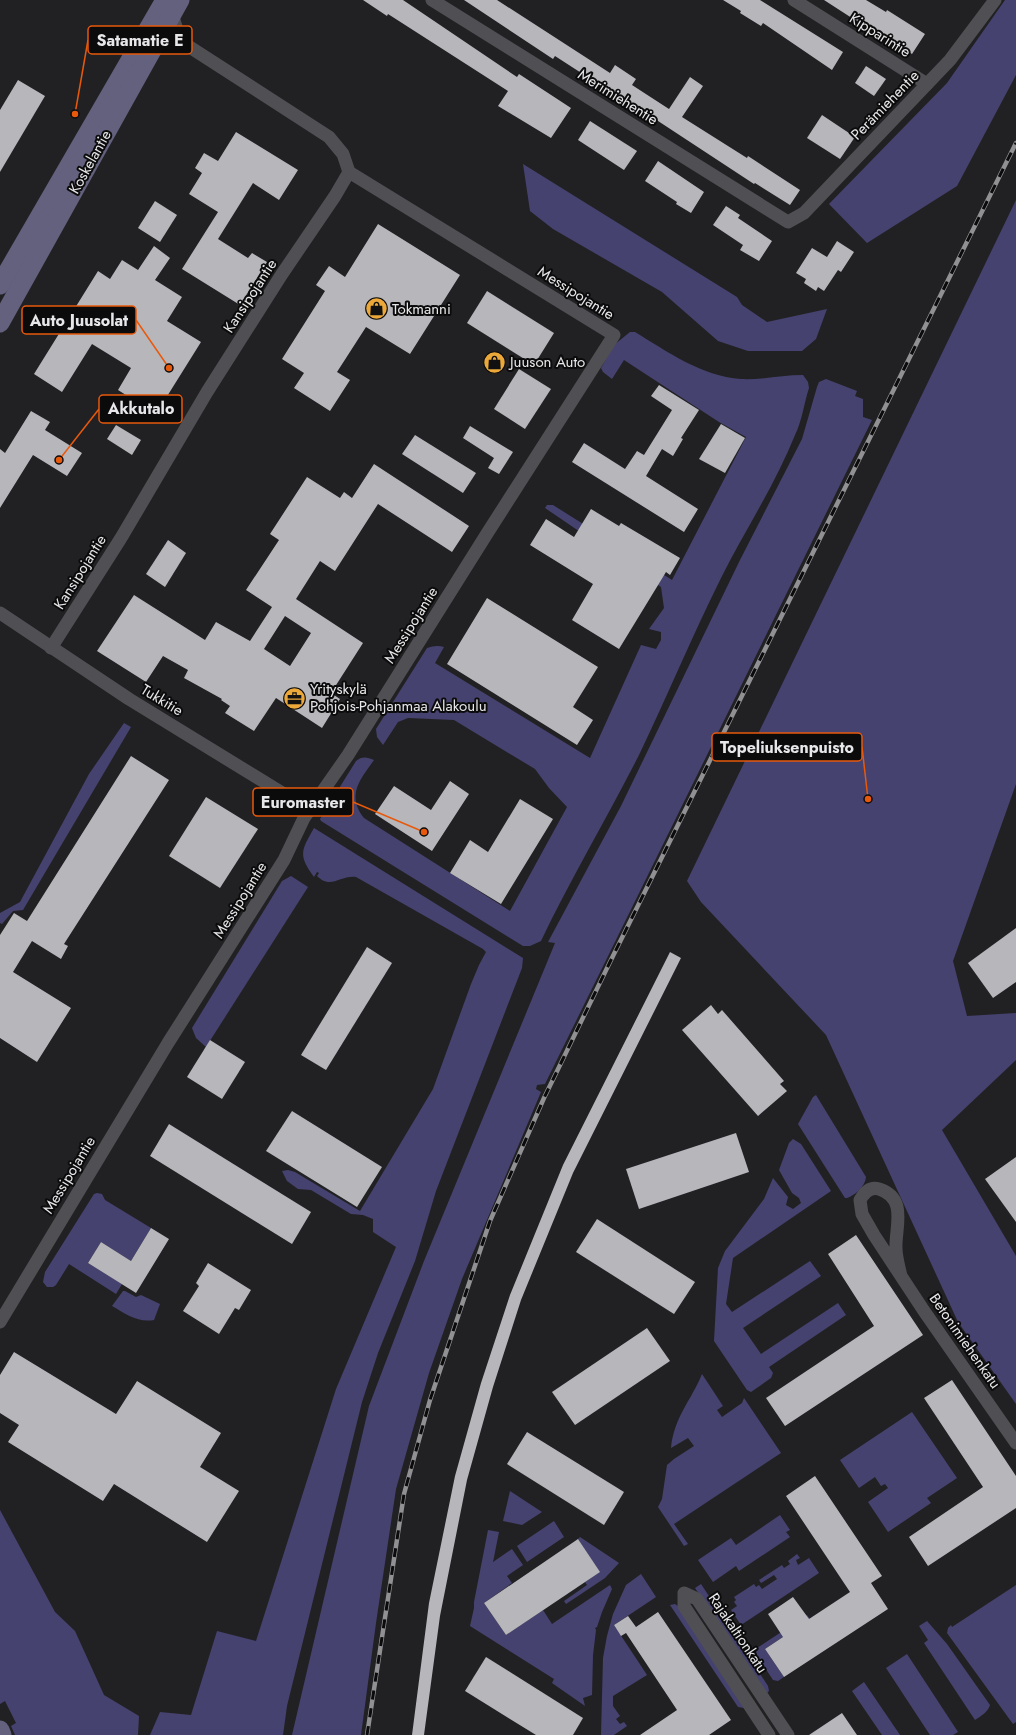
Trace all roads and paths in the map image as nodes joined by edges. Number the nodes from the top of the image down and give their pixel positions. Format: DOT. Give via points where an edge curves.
graph roads {
  1 [pos="432,0"];
  2 [pos="794,0"];
  3 [pos="996,0"];
  4 [pos="172,5"];
  5 [pos="928,84"];
  6 [pos="348,172"];
  7 [pos="788,222"];
  8 [pos="0,285"];
  9 [pos="3,312"];
  10 [pos="0,613"];
  11 [pos="51,648"];
  12 [pos="310,810"];
  13 [pos="901,1276"];
  14 [pos="0,1322"];
  15 [pos="1016,1443"];
  16 [pos="779,1722"];
  17 [pos="0,1730"];
  18 [pos="765,1734"];
  19 [pos="2,1735"];
  20 [pos="788,1735"];
  1 -- 7 [label="street, Merimiehentie"];
  2 -- 5 [label="street, Kipparintie"];
  3 -- 5 [label="street, Perämiehentie"];
  4 -- 6 [label="street" via="178,33 185,44 329,137 343,154"];
  4 -- 8 [label="main road, Koskelantie"];
  4 -- 9 [label="main road, Koskelantie"];
  5 -- 7 [label="street, Perämiehentie" via="804,214"];
  6 -- 11 [label="street, Kansipojantie" via="336,196 282,274"];
  6 -- 12 [label="street, Messipojantie" via="614,335 348,755"];
  10 -- 11 [label="street, Tukkitie"];
  11 -- 12 [label="street, Tukkitie"];
  12 -- 14 [label="street, Messipojantie" via="284,860 160,1056"];
  13 -- 13 [label="street, Betonimiehenkatu" via="896,1249 899,1215 896,1206 884,1190 870,1189 860,1200 862,1214"];
  13 -- 15 [label="street, Betonimiehenkatu"];
  16 -- 18 [label="street"];
  16 -- 18 [label="street, Rajakaltionkatu" via="697,1599 684,1593 684,1606"];
  16 -- 20 [label="street, Rajakaltionkatu"];
  17 -- 19 [label="main road"];
}
